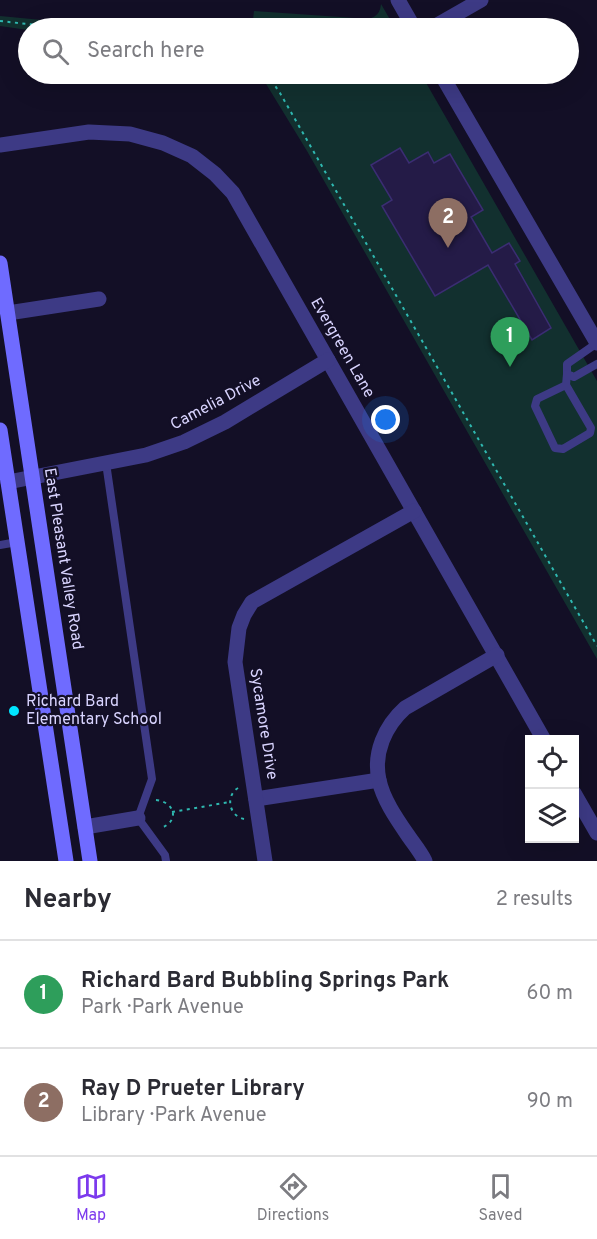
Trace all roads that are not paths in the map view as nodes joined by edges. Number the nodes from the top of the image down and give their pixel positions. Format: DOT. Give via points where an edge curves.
graph roads {
  1 [pos="398,0"];
  2 [pos="481,0"];
  3 [pos="408,18"];
  4 [pos="450,18"];
  5 [pos="447,84"];
  6 [pos="0,145"];
  7 [pos="0,263"];
  8 [pos="99,299"];
  9 [pos="8,313"];
  10 [pos="597,343"];
  11 [pos="328,360"];
  12 [pos="597,364"];
  13 [pos="567,374"];
  14 [pos="566,385"];
  15 [pos="1,437"];
  16 [pos="106,463"];
  17 [pos="32,478"];
  18 [pos="8,482"];
  19 [pos="414,511"];
  20 [pos="17,542"];
  21 [pos="0,545"];
  22 [pos="497,655"];
  23 [pos="541,735"];
  24 [pos="379,780"];
  25 [pos="256,798"];
  26 [pos="579,802"];
  27 [pos="138,818"];
  28 [pos="85,827"];
  29 [pos="597,833"];
  30 [pos="66,861"];
  31 [pos="90,861"];
  32 [pos="165,861"];
  33 [pos="265,861"];
  34 [pos="425,861"];
  1 -- 3 [label="street"];
  2 -- 4 [label="street"];
  5 -- 10 [label="street"];
  6 -- 11 [label="street, Evergreen Lane" via="89,132 130,134 192,156 233,194"];
  7 -- 9 [label="main road, East Pleasant Valley Road"];
  8 -- 9 [label="street"];
  9 -- 17 [label="main road, East Pleasant Valley Road"];
  10 -- 13 [label="lane" via="567,364"];
  11 -- 16 [label="street, Camelia Drive" via="225,423 146,455"];
  11 -- 19 [label="street, Evergreen Lane"];
  12 -- 13 [label="lane" via="574,376"];
  13 -- 14 [label="lane"];
  14 -- 14 [label="lane" via="591,428 590,433 563,449 555,448 535,406 537,399"];
  15 -- 18 [label="main road"];
  16 -- 17 [label="street, Camelia Drive"];
  16 -- 27 [label="lane" via="153,779"];
  17 -- 18 [label="street, Camelia Drive"];
  17 -- 28 [label="main road, East Pleasant Valley Road"];
  18 -- 20 [label="main road"];
  19 -- 22 [label="street, Evergreen Lane"];
  19 -- 25 [label="street, Sycamore Drive" via="252,602 244,615 235,662"];
  20 -- 21 [label="lane"];
  20 -- 30 [label="main road"];
  22 -- 23 [label="street, Evergreen Lane"];
  22 -- 24 [label="street" via="396,717 380,746"];
  24 -- 25 [label="street"];
  24 -- 34 [label="street" via="394,813"];
  25 -- 33 [label="street, Sycamore Drive"];
  26 -- 29 [label="street"];
  27 -- 28 [label="street"];
  27 -- 32 [label="lane" via="165,855"];
  28 -- 31 [label="main road, East Pleasant Valley Road"];
}
